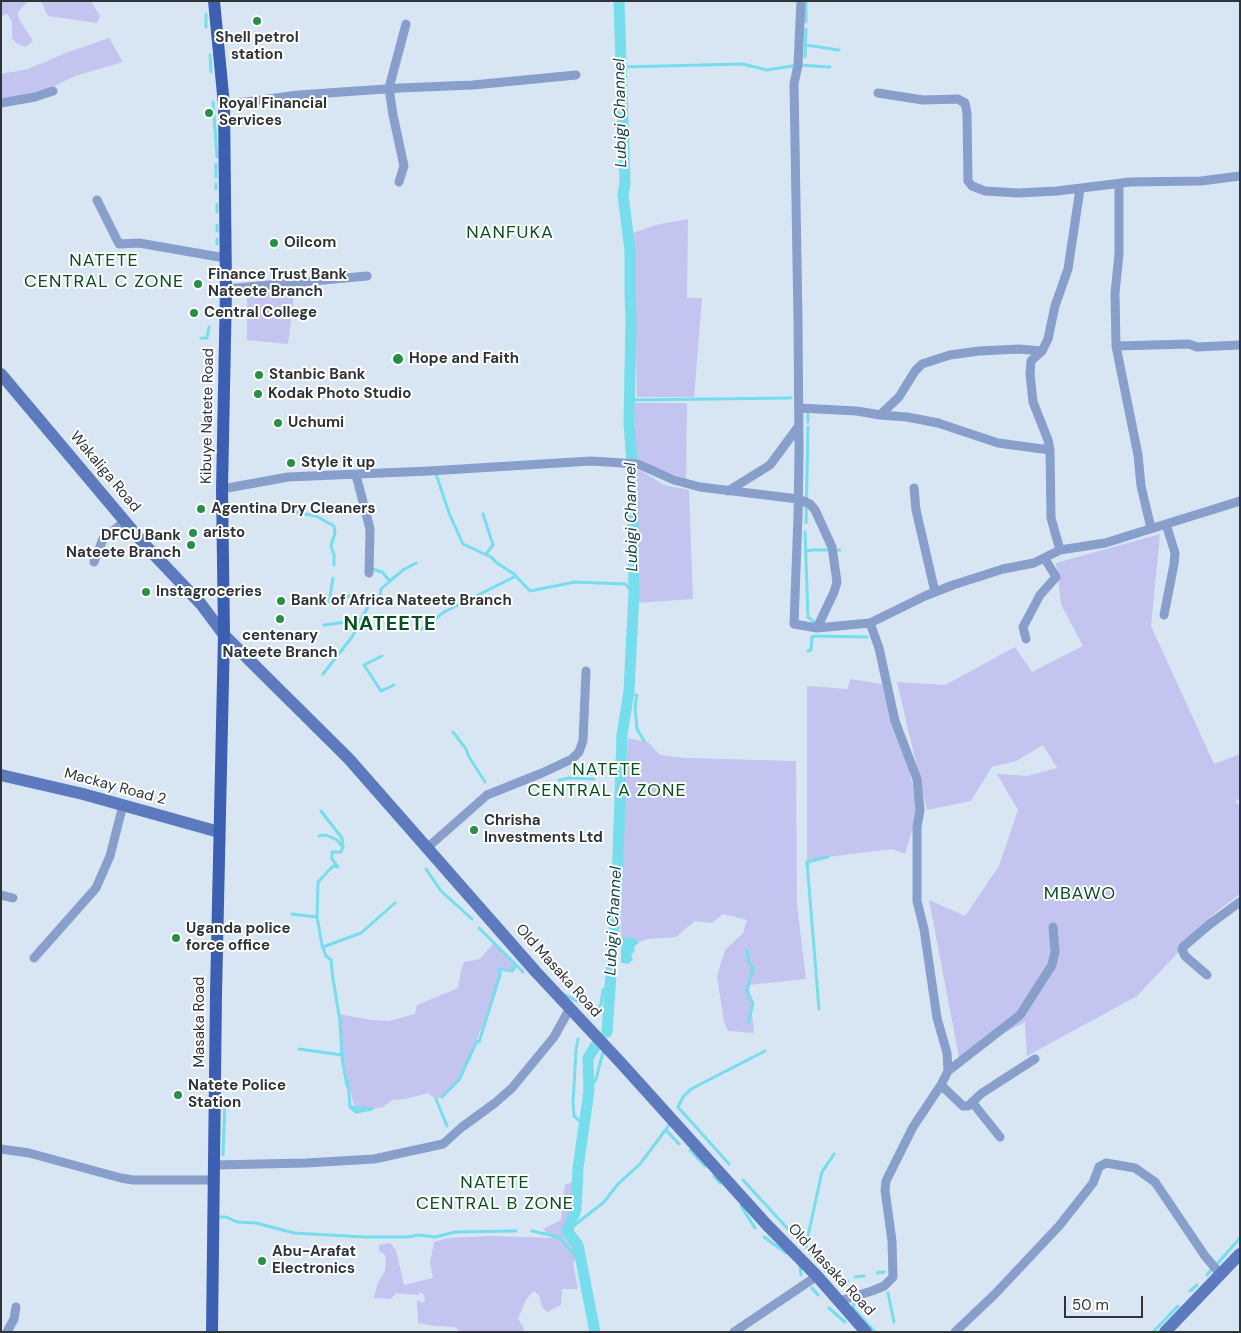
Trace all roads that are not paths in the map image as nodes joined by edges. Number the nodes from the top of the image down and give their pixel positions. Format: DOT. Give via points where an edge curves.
graph roads {
  1 [pos="214,1"];
  2 [pos="801,1"];
  3 [pos="406,24"];
  4 [pos="576,75"];
  5 [pos="389,88"];
  6 [pos="53,91"];
  7 [pos="878,93"];
  8 [pos="1,103"];
  9 [pos="224,105"];
  10 [pos="1240,176"];
  11 [pos="399,182"];
  12 [pos="1119,184"];
  13 [pos="1080,189"];
  14 [pos="96,200"];
  15 [pos="226,258"];
  16 [pos="367,276"];
  17 [pos="226,289"];
  18 [pos="1240,345"];
  19 [pos="1116,346"];
  20 [pos="1042,351"];
  21 [pos="1,374"];
  22 [pos="799,408"];
  23 [pos="880,415"];
  24 [pos="799,426"];
  25 [pos="1050,450"];
  26 [pos="356,475"];
  27 [pos="914,488"];
  28 [pos="222,489"];
  29 [pos="728,491"];
  30 [pos="798,499"];
  31 [pos="1240,501"];
  32 [pos="125,521"];
  33 [pos="1166,524"];
  34 [pos="1151,528"];
  35 [pos="1060,550"];
  36 [pos="1045,559"];
  37 [pos="94,562"];
  38 [pos="369,573"];
  39 [pos="935,592"];
  40 [pos="1164,615"];
  41 [pos="870,623"];
  42 [pos="817,628"];
  43 [pos="224,635"];
  44 [pos="1026,639"];
  45 [pos="586,671"];
  46 [pos="1,775"];
  47 [pos="123,805"];
  48 [pos="219,832"];
  49 [pos="427,848"];
  50 [pos="1,895"];
  51 [pos="13,898"];
  52 [pos="1240,902"];
  53 [pos="1053,927"];
  54 [pos="34,958"];
  55 [pos="1207,975"];
  56 [pos="570,1008"];
  57 [pos="1035,1059"];
  58 [pos="948,1071"];
  59 [pos="941,1085"];
  60 [pos="972,1102"];
  61 [pos="1000,1137"];
  62 [pos="1,1149"];
  63 [pos="215,1165"];
  64 [pos="214,1180"];
  65 [pos="1240,1254"];
  66 [pos="1221,1274"];
  67 [pos="817,1276"];
  68 [pos="839,1301"];
  69 [pos="16,1308"];
  70 [pos="7,1332"];
  71 [pos="212,1332"];
  72 [pos="734,1332"];
  73 [pos="866,1332"];
  74 [pos="955,1332"];
  75 [pos="1165,1332"];
  1 -- 9 [label="main road, Kibuye Natete Road"];
  2 -- 22 [label="street" via="794,84"];
  3 -- 5 [label="street"];
  4 -- 5 [label="street" via="473,85"];
  5 -- 9 [label="street"];
  5 -- 11 [label="street" via="404,166"];
  6 -- 8 [label="street"];
  7 -- 13 [label="street" via="923,100 958,99 965,103 968,181 976,188 1018,192"];
  9 -- 15 [label="main road, Kibuye Natete Road"];
  10 -- 12 [label="street"];
  12 -- 13 [label="street"];
  12 -- 19 [label="street"];
  13 -- 20 [label="street" via="1068,269"];
  14 -- 15 [label="street" via="119,244 139,243"];
  15 -- 17 [label="main road, Kibuye Natete Road"];
  16 -- 17 [label="street"];
  17 -- 28 [label="main road, Kibuye Natete Road"];
  18 -- 19 [label="street"];
  19 -- 34 [label="street"];
  20 -- 23 [label="street" via="979,351 950,355 922,364 899,397"];
  20 -- 25 [label="street" via="1032,361 1030,374 1033,402"];
  21 -- 32 [label="main road, Wakaliga Road"];
  22 -- 23 [label="street"];
  22 -- 24 [label="street"];
  23 -- 25 [label="street" via="925,420 998,443"];
  24 -- 29 [label="street" via="770,465"];
  24 -- 30 [label="street"];
  25 -- 35 [label="street" via="1051,518"];
  26 -- 28 [label="street" via="288,477"];
  26 -- 29 [label="street" via="591,461 638,464 674,480"];
  26 -- 38 [label="street" via="370,529"];
  27 -- 39 [label="street"];
  28 -- 43 [label="main road, Kibuye Natete Road"];
  29 -- 30 [label="street"];
  30 -- 42 [label="street" via="815,510 832,547 837,582"];
  30 -- 42 [label="street" via="794,624"];
  31 -- 33 [label="street"];
  32 -- 37 [label="street" via="103,539"];
  32 -- 43 [label="main road, Wakaliga Road" via="201,604"];
  33 -- 34 [label="street"];
  33 -- 40 [label="street" via="1175,559"];
  34 -- 35 [label="street" via="1105,543"];
  35 -- 36 [label="street"];
  36 -- 39 [label="street"];
  36 -- 44 [label="street" via="1056,577 1040,595 1022,627"];
  39 -- 41 [label="street"];
  41 -- 42 [label="street"];
  41 -- 58 [label="street" via="895,720 917,779 920,810 917,901"];
  43 -- 48 [label="main road, Kibuye Natete Road"];
  43 -- 49 [label="main road, Old Masaka Road" via="349,759"];
  45 -- 49 [label="street" via="583,741 579,752 572,759 487,795"];
  46 -- 47 [label="main road, Mackay Road 2"];
  47 -- 48 [label="main road, Mackay Road 2"];
  47 -- 54 [label="street" via="110,856 96,888"];
  48 -- 63 [label="main road, Masaka Road"];
  49 -- 56 [label="main road, Old Masaka Road"];
  50 -- 51 [label="street"];
  52 -- 55 [label="street" via="1183,947 1185,956"];
  53 -- 58 [label="street" via="1055,952 1052,965 1020,1015"];
  56 -- 63 [label="street" via="554,1037 512,1088 443,1144 374,1159"];
  56 -- 67 [label="main road, Old Masaka Road"];
  57 -- 60 [label="street"];
  58 -- 59 [label="street"];
  59 -- 60 [label="street" via="963,1106"];
  59 -- 68 [label="street" via="913,1127 886,1181 893,1277 884,1286"];
  60 -- 61 [label="street"];
  62 -- 64 [label="street" via="29,1153 133,1180"];
  63 -- 64 [label="main road, Masaka Road"];
  64 -- 71 [label="main road, Masaka Road"];
  65 -- 66 [label="main road"];
  66 -- 74 [label="street" via="1205,1256 1155,1182 1135,1168 1106,1163 1099,1167 1094,1183 1059,1226"];
  66 -- 75 [label="main road"];
  67 -- 68 [label="main road, Old Masaka Road"];
  67 -- 72 [label="street"];
  68 -- 73 [label="main road, Old Masaka Road"];
  69 -- 70 [label="street"];
}
